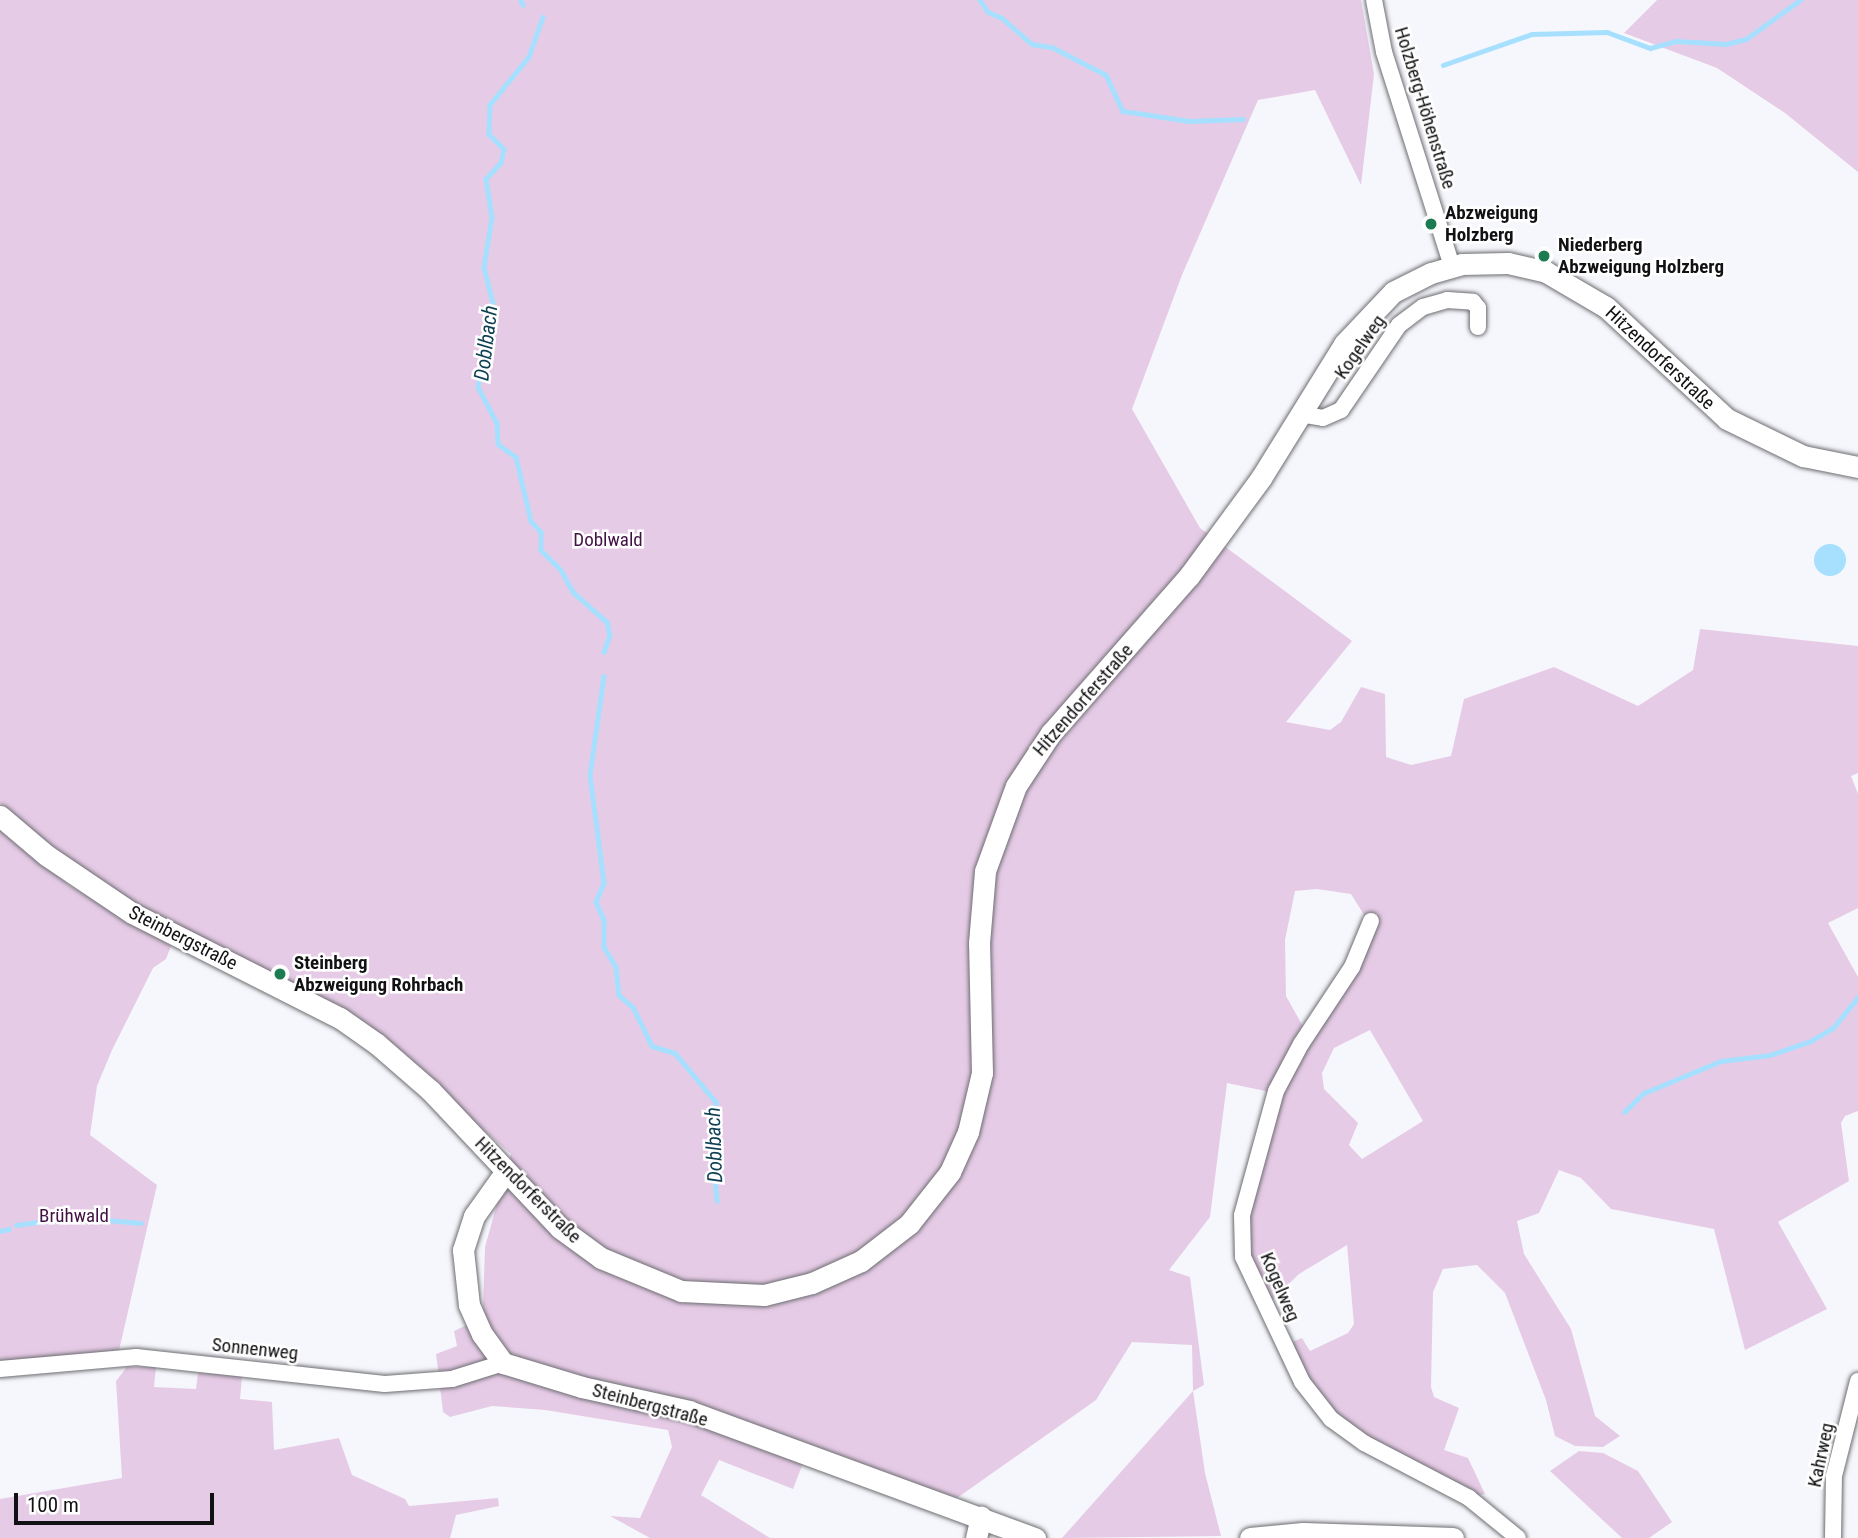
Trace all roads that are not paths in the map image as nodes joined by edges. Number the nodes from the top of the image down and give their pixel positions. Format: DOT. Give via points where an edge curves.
graph roads {
  1 [pos="1374,0"];
  2 [pos="1452,266"];
  3 [pos="1478,327"];
  4 [pos="1300,414"];
  5 [pos="1858,467"];
  6 [pos="0,816"];
  7 [pos="1371,920"];
  8 [pos="377,1044"];
  9 [pos="506,1171"];
  10 [pos="503,1363"];
  11 [pos="0,1369"];
  12 [pos="1858,1381"];
  13 [pos="981,1517"];
  14 [pos="1360,1536"];
  15 [pos="976,1538"];
  16 [pos="1035,1538"];
  17 [pos="1250,1538"];
  18 [pos="1452,1538"];
  19 [pos="1518,1538"];
  20 [pos="1833,1538"];
  1 -- 2 [label="street, Holzberg-Höhenstraße" via="1384,52"];
  2 -- 4 [label="main road, Hitzendorferstraße" via="1411,282 1367,315"];
  2 -- 5 [label="main road, Hitzendorferstraße" via="1508,263 1564,280 1631,328 1727,419 1803,456"];
  3 -- 4 [label="street, Kogelweg" via="1478,308 1473,302 1447,300 1423,307 1399,325 1341,410 1323,418"];
  4 -- 9 [label="main road, Hitzendorferstraße" via="1196,567 1051,733 1016,786 990,851 984,881 979,943 983,1053 978,1098 950,1172 909,1224 861,1261 812,1283 764,1295 702,1295 657,1284 601,1258 561,1228"];
  6 -- 8 [label="main road, Steinbergstraße" via="46,855 132,913 329,1012"];
  7 -- 19 [label="street, Kogelweg" via="1352,967 1276,1091 1242,1215 1243,1257 1302,1382 1331,1419 1364,1443 1469,1498"];
  8 -- 9 [label="main road, Hitzendorferstraße" via="430,1090"];
  9 -- 10 [label="main road" via="474,1216 463,1250 469,1305"];
  10 -- 11 [label="street, Sonnenweg" via="452,1379 384,1384 136,1357"];
  10 -- 13 [label="main road, Steinbergstraße" via="689,1411"];
  12 -- 20 [label="street, Kahrweg" via="1834,1476"];
  13 -- 15 [label="main road"];
  13 -- 16 [label="main road, Steinbergstraße"];
  14 -- 17 [label="main road"];
  14 -- 18 [label="main road"];
}
